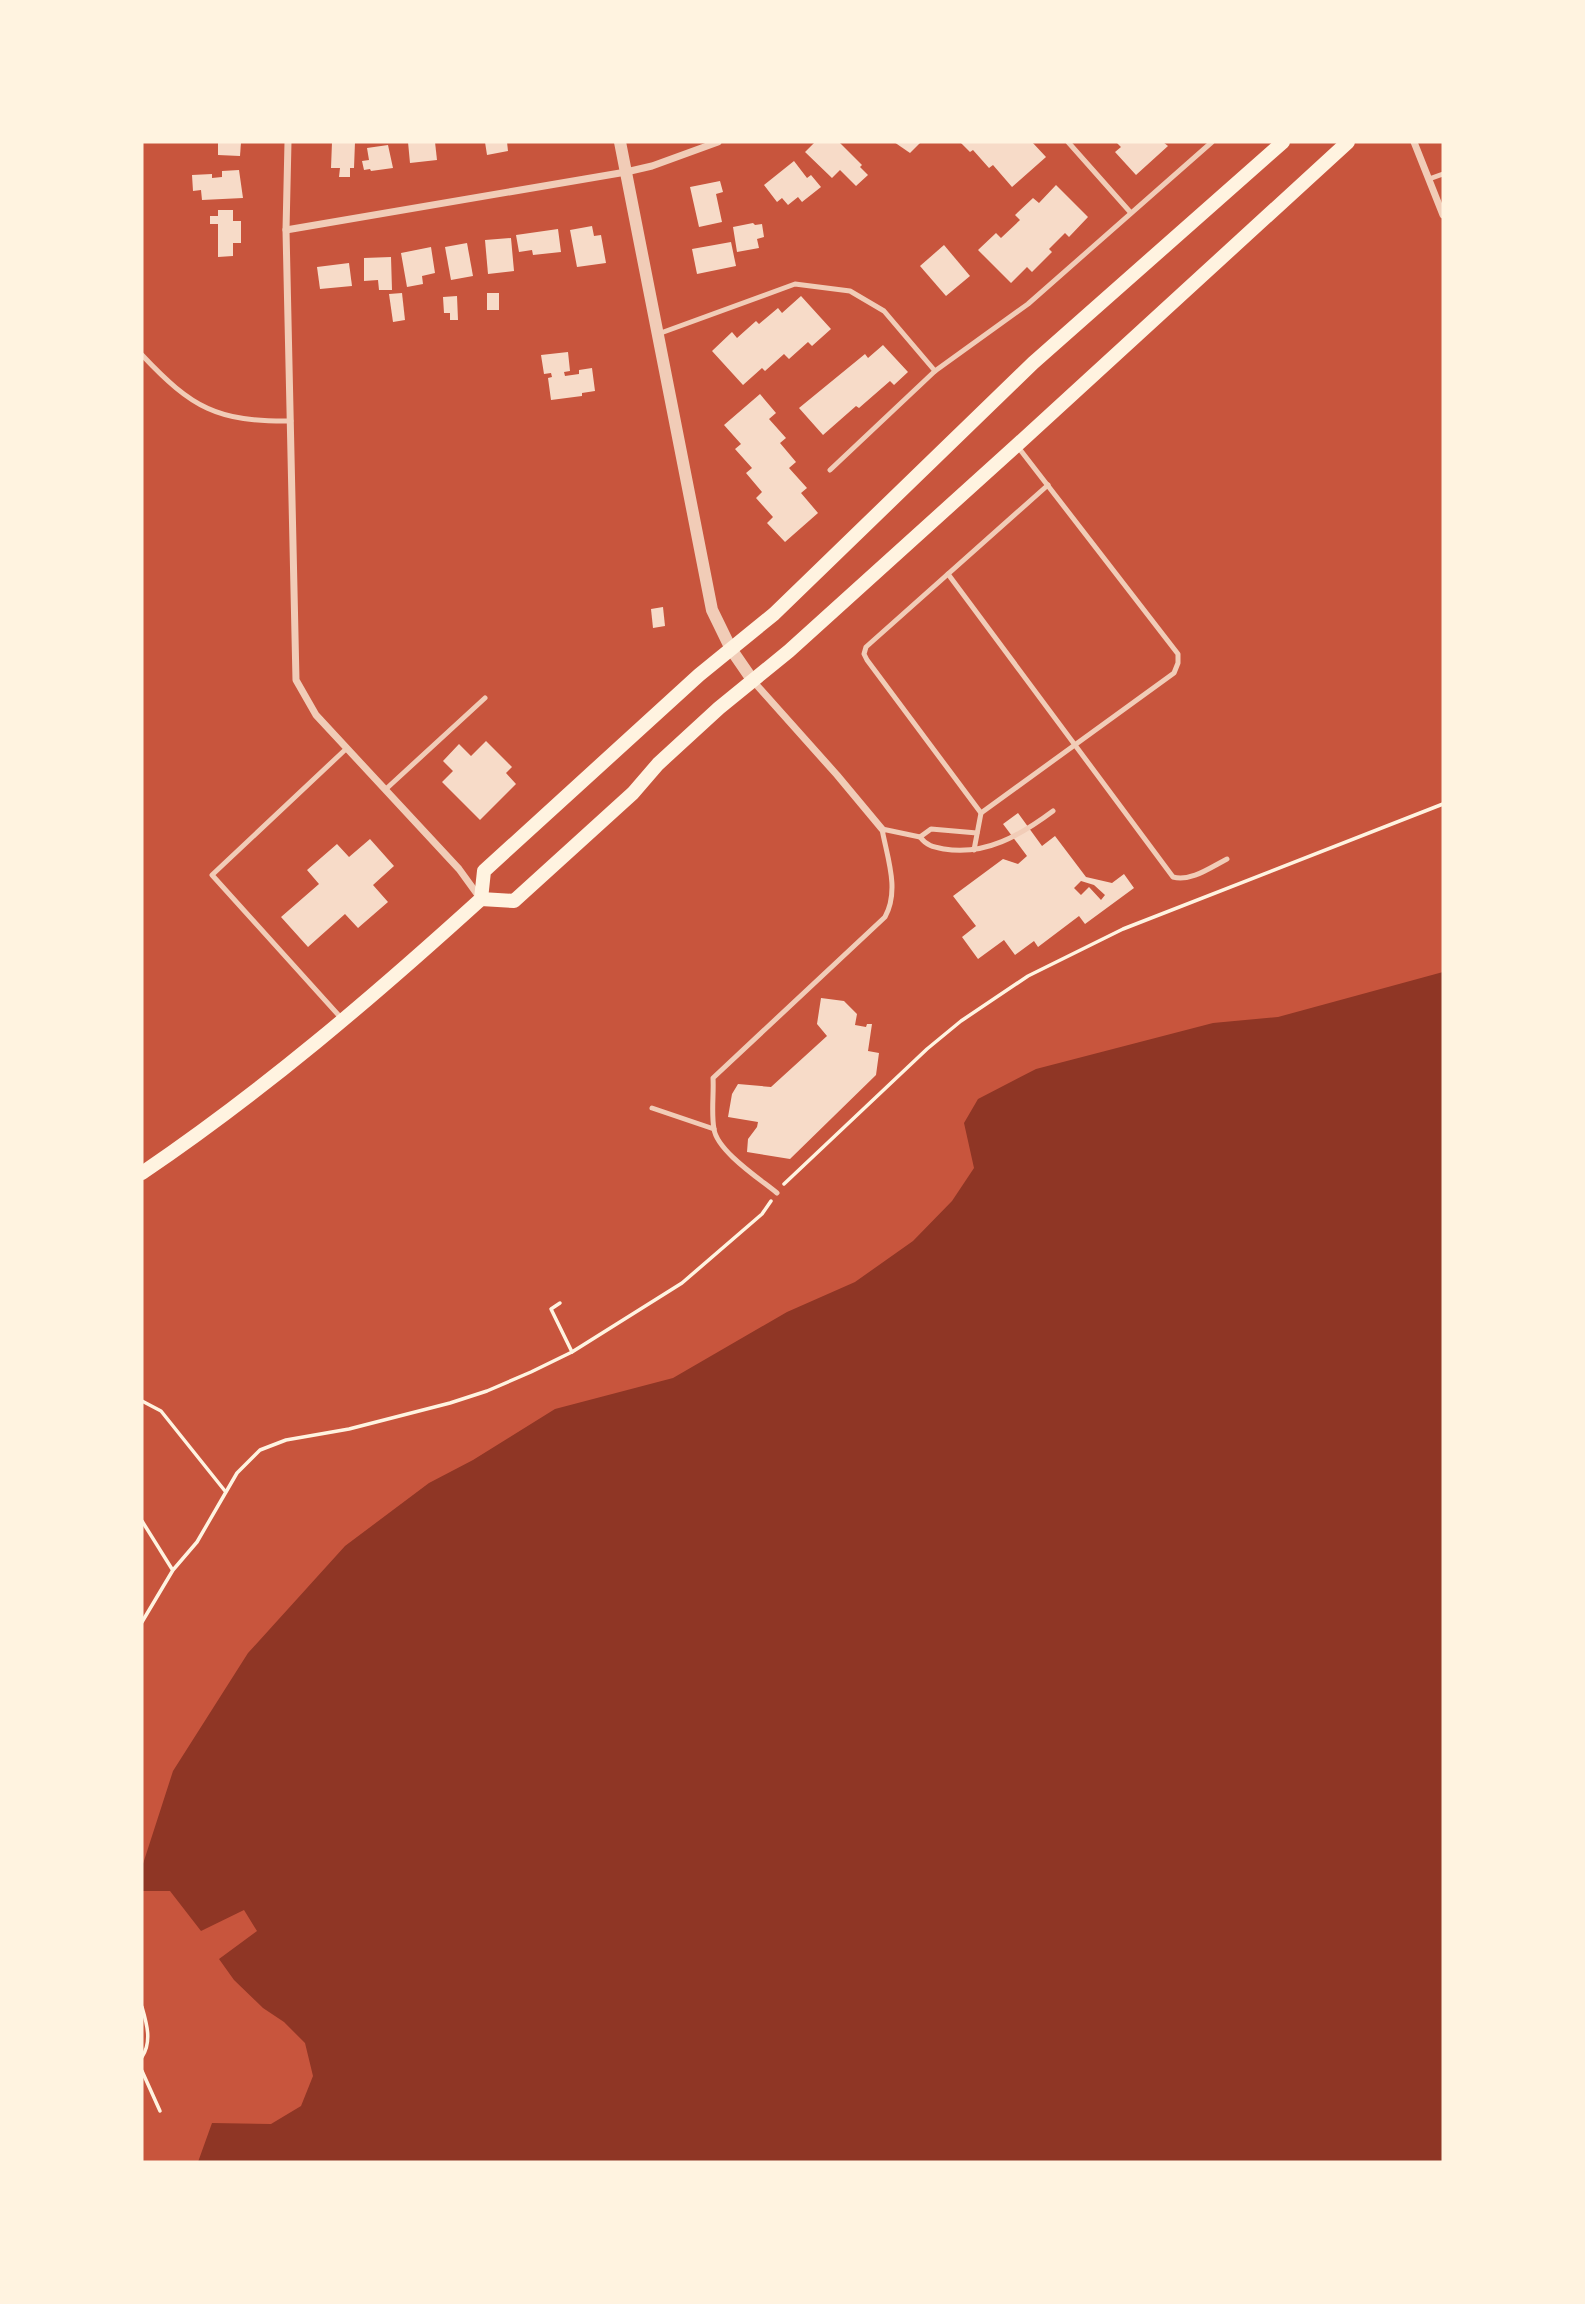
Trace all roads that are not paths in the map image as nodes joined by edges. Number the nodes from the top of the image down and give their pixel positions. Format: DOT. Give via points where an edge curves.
graph roads {
  1 [pos="288,142"];
  2 [pos="620,142"];
  3 [pos="719,142"];
  4 [pos="1068,142"];
  5 [pos="1212,142"];
  6 [pos="1283,142"];
  7 [pos="1348,142"];
  8 [pos="1414,142"];
  9 [pos="626,172"];
  10 [pos="1443,174"];
  11 [pos="1429,179"];
  12 [pos="1131,213"];
  13 [pos="1443,215"];
  14 [pos="286,230"];
  15 [pos="658,334"];
  16 [pos="142,355"];
  17 [pos="935,371"];
  18 [pos="290,421"];
  19 [pos="1017,445"];
  20 [pos="830,470"];
  21 [pos="1048,485"];
  22 [pos="948,574"];
  23 [pos="731,649"];
  24 [pos="752,681"];
  25 [pos="485,698"];
  26 [pos="1075,744"];
  27 [pos="347,748"];
  28 [pos="386,789"];
  29 [pos="1052,811"];
  30 [pos="981,813"];
  31 [pos="882,829"];
  32 [pos="977,833"];
  33 [pos="920,837"];
  34 [pos="974,850"];
  35 [pos="1227,859"];
  36 [pos="481,899"];
  37 [pos="343,1020"];
  38 [pos="652,1108"];
  39 [pos="714,1129"];
  40 [pos="142,1173"];
  41 [pos="777,1193"];
  1 -- 14 [label="street"];
  2 -- 9 [label="street"];
  3 -- 9 [label="street"];
  4 -- 12 [label="lane"];
  5 -- 12 [label="lane"];
  6 -- 23 [label="main road" via="1033,363 774,614"];
  7 -- 19 [label="main road"];
  8 -- 11 [label="street"];
  9 -- 14 [label="street"];
  9 -- 15 [label="street"];
  10 -- 11 [label="lane"];
  11 -- 13 [label="street"];
  12 -- 17 [label="lane" via="1028,304"];
  14 -- 18 [label="street"];
  15 -- 17 [label="lane" via="795,284 850,291 884,311"];
  15 -- 23 [label="street" via="712,610"];
  16 -- 18 [label="lane" via="174,388 211,411 237,419"];
  17 -- 20 [label="lane"];
  18 -- 27 [label="street" via="296,680 316,715"];
  19 -- 21 [label="lane"];
  19 -- 24 [label="main road"];
  21 -- 22 [label="lane"];
  21 -- 26 [label="lane" via="1178,654 1174,673"];
  22 -- 26 [label="lane"];
  22 -- 30 [label="lane" via="864,654"];
  23 -- 24 [label="street"];
  23 -- 36 [label="main road" via="484,872"];
  24 -- 31 [label="street"];
  24 -- 36 [label="main road" via="514,901"];
  25 -- 28 [label="lane"];
  26 -- 30 [label="lane"];
  26 -- 35 [label="lane" via="1173,877 1191,877"];
  27 -- 28 [label="street"];
  27 -- 37 [label="lane" via="212,875"];
  28 -- 36 [label="street"];
  29 -- 34 [label="lane" via="1008,840"];
  30 -- 32 [label="lane"];
  31 -- 33 [label="lane"];
  31 -- 39 [label="lane" via="891,907 878,925 713,1078"];
  32 -- 33 [label="lane" via="932,829"];
  32 -- 34 [label="lane"];
  33 -- 34 [label="lane" via="928,846"];
  36 -- 37 [label="main road"];
  37 -- 40 [label="main road" via="258,1090"];
  38 -- 39 [label="lane"];
  39 -- 41 [label="lane" via="726,1149"];
}
